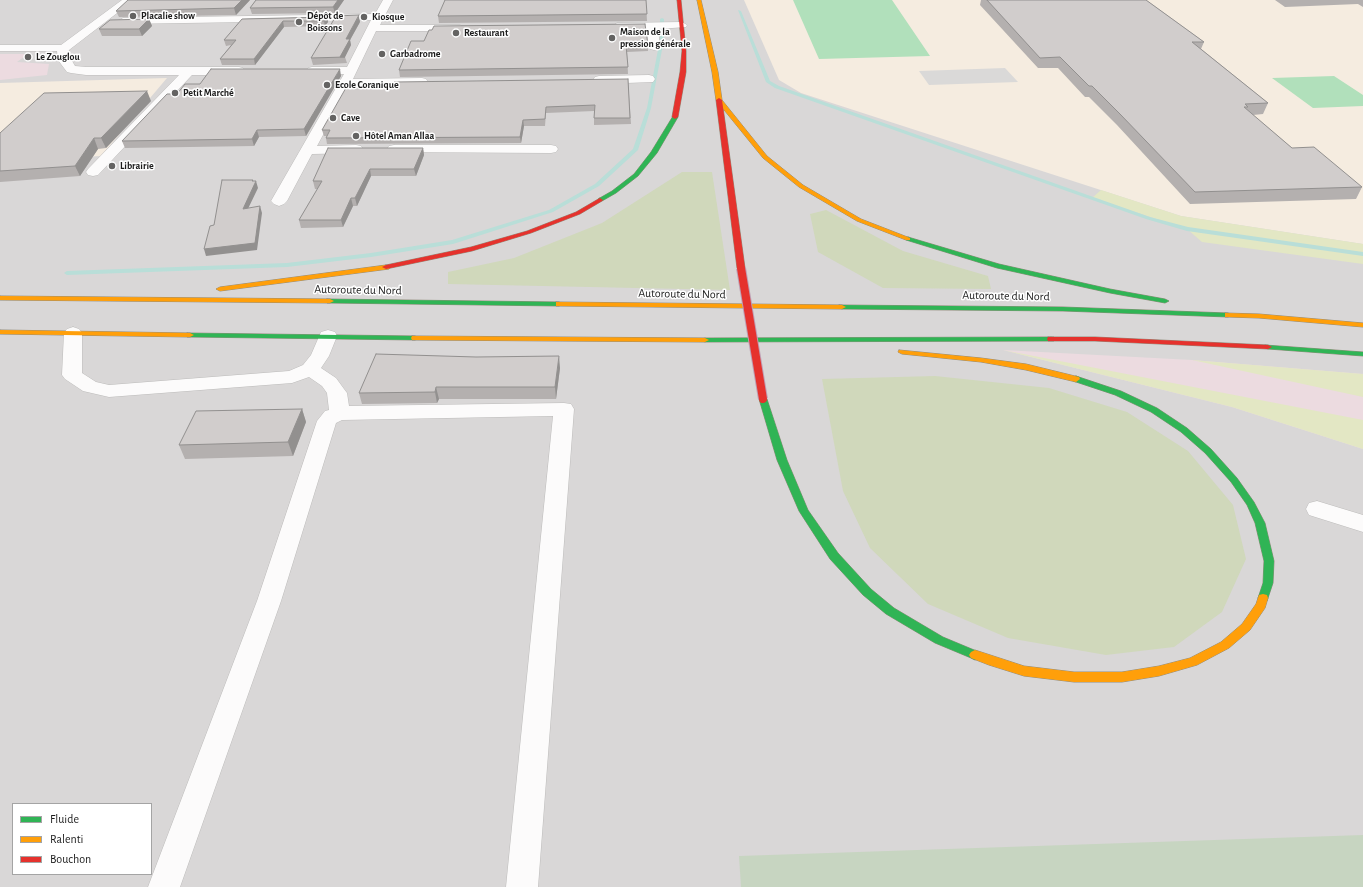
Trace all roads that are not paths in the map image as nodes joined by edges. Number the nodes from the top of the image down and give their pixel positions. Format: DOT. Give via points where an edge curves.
graph roads {
  1 [pos="129,0"];
  2 [pos="388,0"];
  3 [pos="679,0"];
  4 [pos="699,0"];
  5 [pos="249,10"];
  6 [pos="240,20"];
  7 [pos="100,22"];
  8 [pos="375,23"];
  9 [pos="677,25"];
  10 [pos="604,26"];
  11 [pos="654,26"];
  12 [pos="474,28"];
  13 [pos="654,47"];
  14 [pos="0,48"];
  15 [pos="64,48"];
  16 [pos="352,70"];
  17 [pos="189,71"];
  18 [pos="251,71"];
  19 [pos="297,71"];
  20 [pos="649,79"];
  21 [pos="590,80"];
  22 [pos="432,82"];
  23 [pos="345,83"];
  24 [pos="719,100"];
  25 [pos="551,149"];
  26 [pos="308,150"];
  27 [pos="93,172"];
  28 [pos="279,201"];
  29 [pos="0,298"];
  30 [pos="135,299"];
  31 [pos="1172,302"];
  32 [pos="1188,304"];
  33 [pos="1259,316"];
  34 [pos="1363,325"];
  35 [pos="0,332"];
  36 [pos="73,333"];
  37 [pos="328,336"];
  38 [pos="797,340"];
  39 [pos="868,349"];
  40 [pos="890,351"];
  41 [pos="1363,354"];
  42 [pos="310,369"];
  43 [pos="340,413"];
  44 [pos="1318,509"];
  45 [pos="1363,524"];
  46 [pos="164,887"];
  47 [pos="522,887"];
  1 -- 7 [label="street"];
  2 -- 8 [label="street"];
  3 -- 9 [label="main road"];
  4 -- 24 [label="main road"];
  5 -- 6 [label="street"];
  6 -- 7 [label="street"];
  6 -- 8 [label="street"];
  7 -- 15 [label="street"];
  8 -- 12 [label="street"];
  8 -- 16 [label="street"];
  9 -- 11 [label="street"];
  9 -- 30 [label="main road" via="684,51 683,72 674,117 654,153 636,175 614,192 578,213 529,232 472,249 398,265"];
  10 -- 11 [label="street"];
  11 -- 13 [label="street"];
  14 -- 15 [label="street"];
  15 -- 17 [label="street" via="64,60 71,69"];
  16 -- 19 [label="street"];
  16 -- 23 [label="street"];
  17 -- 18 [label="street"];
  17 -- 27 [label="street"];
  20 -- 21 [label="street"];
  22 -- 23 [label="street"];
  23 -- 26 [label="street"];
  24 -- 31 [label="main road" via="765,157 801,186 859,220 921,244 997,266"];
  24 -- 40 [label="main road, bridge" via="741,268 763,399 782,460 804,511 834,556 866,592 939,640 993,662 1024,671 1074,677 1122,677 1193,662 1225,645 1246,627 1261,605 1268,583 1269,561 1260,523 1251,504 1234,480 1208,451 1184,430 1154,410 1118,393 1071,377 981,360"];
  25 -- 26 [label="street"];
  26 -- 28 [label="street"];
  29 -- 30 [label="main road, Autoroute du Nord"];
  30 -- 33 [label="main road, Autoroute du Nord" via="1063,309"];
  32 -- 33 [label="main road"];
  33 -- 34 [label="main road, Autoroute du Nord"];
  35 -- 36 [label="main road"];
  36 -- 37 [label="main road"];
  36 -- 42 [label="street" via="72,375 90,387 109,391 292,377"];
  37 -- 38 [label="main road"];
  37 -- 42 [label="street" via="320,356"];
  38 -- 39 [label="main road"];
  38 -- 41 [label="main road" via="1095,339 1294,348"];
  42 -- 43 [label="street" via="329,382 337,393"];
  43 -- 46 [label="street" via="327,421 269,601"];
  43 -- 47 [label="street" via="564,409"];
  44 -- 45 [label="street"];
}
